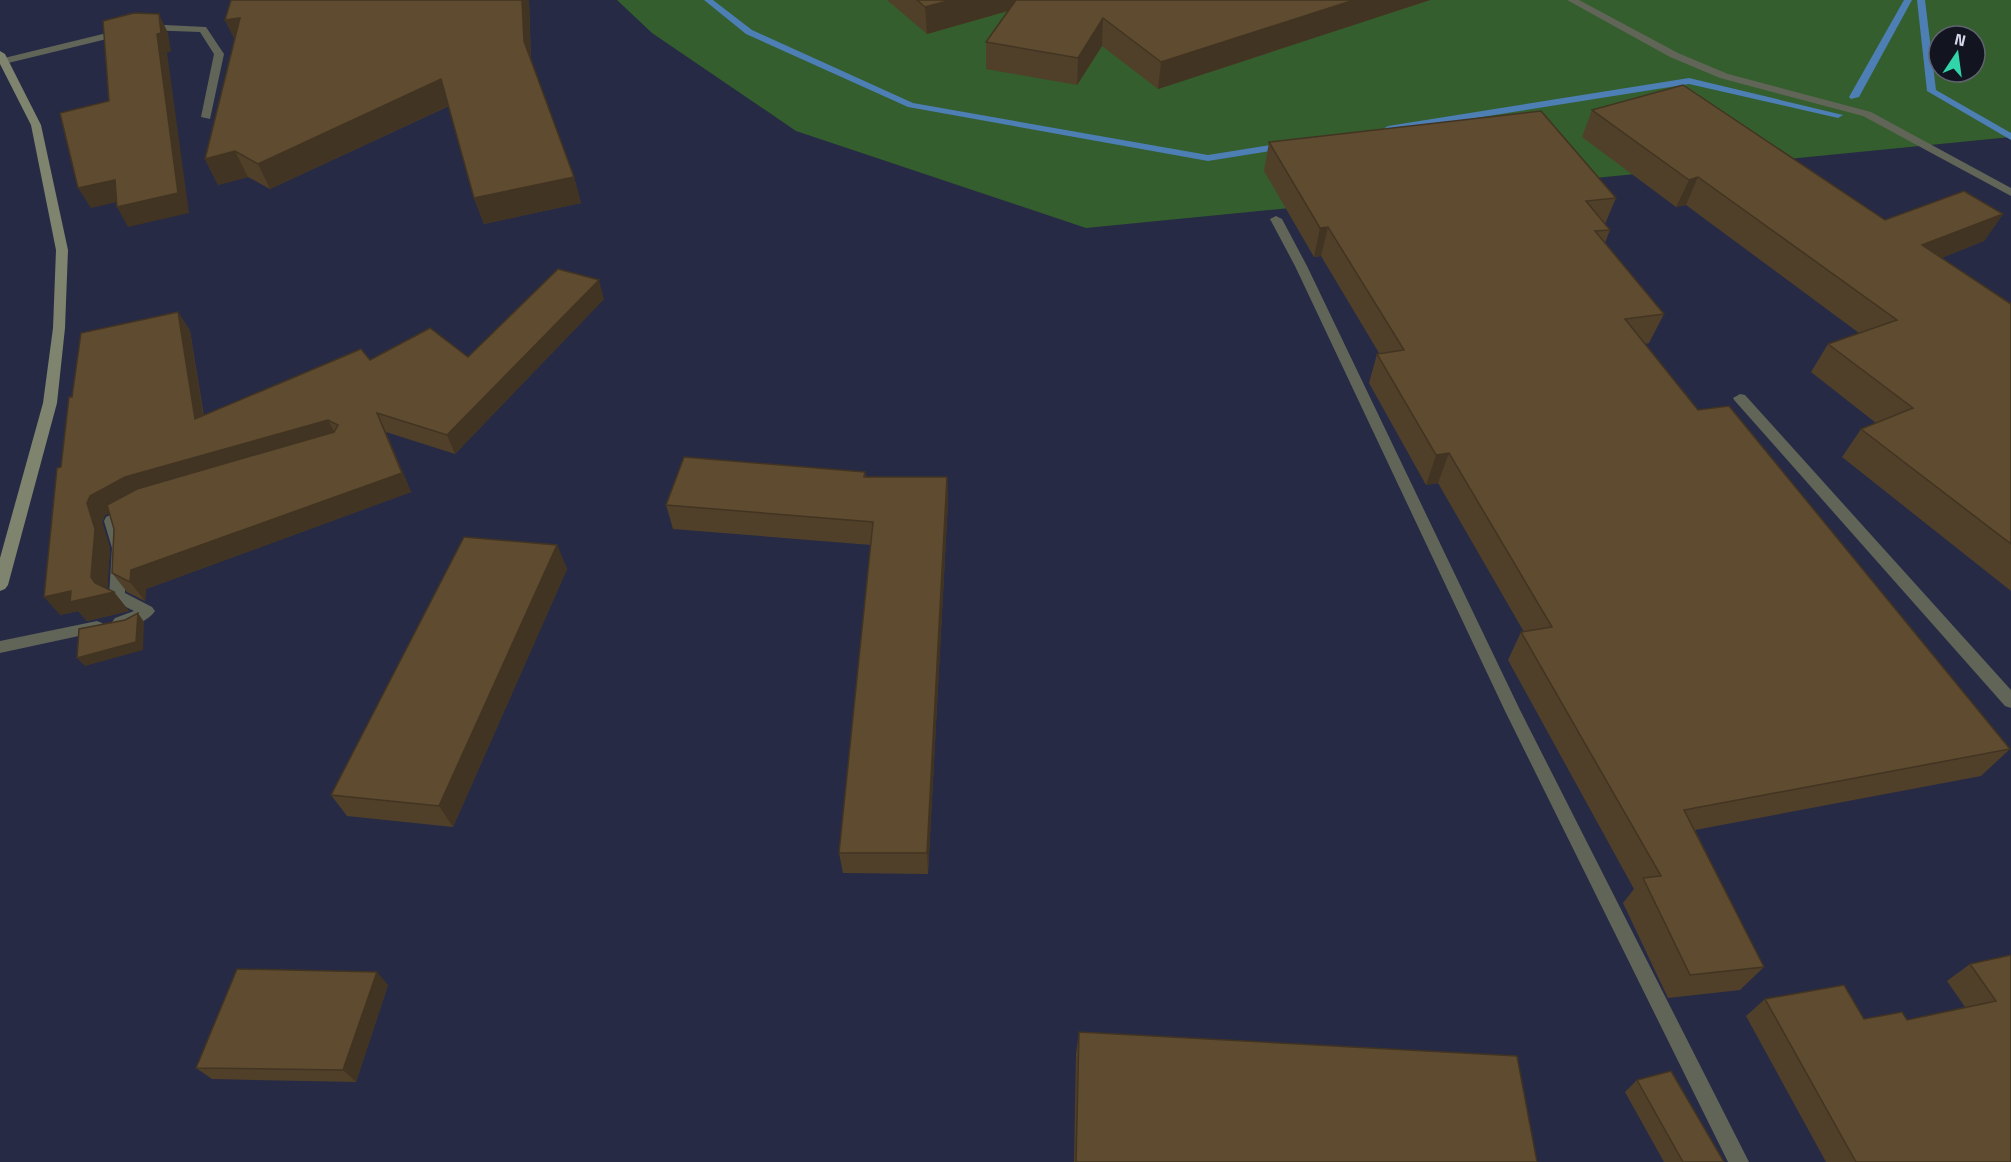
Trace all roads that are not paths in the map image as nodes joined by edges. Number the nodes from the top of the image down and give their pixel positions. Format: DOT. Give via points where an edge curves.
graph roads {
  1 [pos="1572,0"];
  2 [pos="2,57"];
  3 [pos="206,117"];
  4 [pos="2011,193"];
  5 [pos="1276,219"];
  6 [pos="1740,398"];
  7 [pos="145,502"];
  8 [pos="0,585"];
  9 [pos="0,647"];
  10 [pos="2011,701"];
  11 [pos="1739,1162"];
  1 -- 4 [label="lane" via="1674,55 1724,76 1867,114"];
  2 -- 3 [label="lane" via="144,27 203,28 219,54"];
  2 -- 8 [label="main road" via="36,125 62,250 50,403"];
  5 -- 11 [label="lane" via="1302,266 1513,711"];
  6 -- 10 [label="lane"];
  7 -- 9 [label="lane" via="111,520 119,548 117,596 147,610 131,620"];
}
